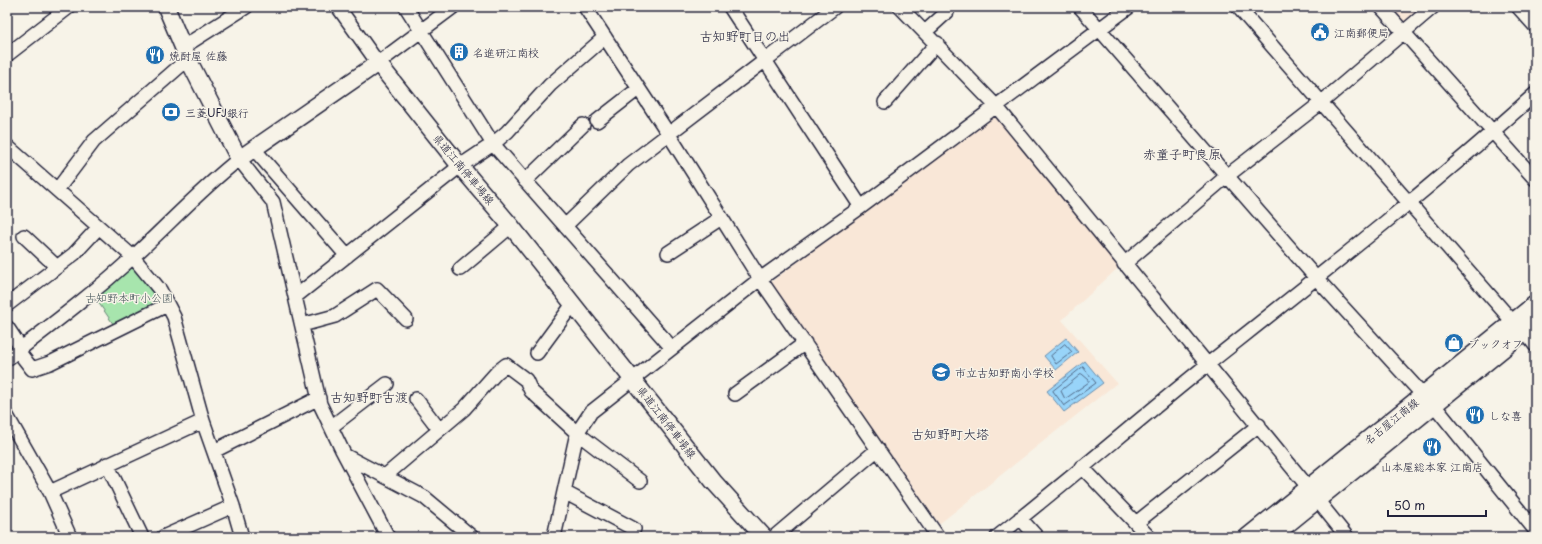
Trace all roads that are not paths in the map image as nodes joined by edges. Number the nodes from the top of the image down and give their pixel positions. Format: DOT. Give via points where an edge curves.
graph roads {
  1 [pos="70,7"];
  2 [pos="166,7"];
  3 [pos="246,7"];
  4 [pos="338,7"];
  5 [pos="406,7"];
  6 [pos="453,7"];
  7 [pos="585,7"];
  8 [pos="730,7"];
  9 [pos="835,7"];
  10 [pos="900,7"];
  11 [pos="944,7"];
  12 [pos="1080,7"];
  13 [pos="1129,7"];
  14 [pos="1238,7"];
  15 [pos="1381,7"];
  16 [pos="1433,7"];
  17 [pos="1518,7"];
  18 [pos="1535,26"];
  19 [pos="1099,29"];
  20 [pos="422,31"];
  21 [pos="925,32"];
  22 [pos="1403,32"];
  23 [pos="605,37"];
  24 [pos="937,43"];
  25 [pos="186,53"];
  26 [pos="7,55"];
  27 [pos="765,61"];
  28 [pos="378,63"];
  29 [pos="638,88"];
  30 [pos="1535,94"];
  31 [pos="885,102"];
  32 [pos="1322,102"];
  33 [pos="996,106"];
  34 [pos="597,121"];
  35 [pos="583,125"];
  36 [pos="1492,132"];
  37 [pos="668,133"];
  38 [pos="493,144"];
  39 [pos="7,146"];
  40 [pos="254,149"];
  41 [pos="239,159"];
  42 [pos="460,166"];
  43 [pos="1227,176"];
  44 [pos="1535,179"];
  45 [pos="525,181"];
  46 [pos="56,190"];
  47 [pos="1410,202"];
  48 [pos="861,207"];
  49 [pos="721,218"];
  50 [pos="511,226"];
  51 [pos="565,226"];
  52 [pos="99,227"];
  53 [pos="24,236"];
  54 [pos="668,253"];
  55 [pos="347,256"];
  56 [pos="133,257"];
  57 [pos="1124,264"];
  58 [pos="57,267"];
  59 [pos="460,269"];
  60 [pos="1317,278"];
  61 [pos="760,279"];
  62 [pos="296,297"];
  63 [pos="573,304"];
  64 [pos="1535,304"];
  65 [pos="7,305"];
  66 [pos="168,305"];
  67 [pos="406,319"];
  68 [pos="302,325"];
  69 [pos="1524,326"];
  70 [pos="7,327"];
  71 [pos="805,343"];
  72 [pos="1535,345"];
  73 [pos="672,348"];
  74 [pos="20,350"];
  75 [pos="537,353"];
  76 [pos="7,359"];
  77 [pos="1208,365"];
  78 [pos="633,378"];
  79 [pos="387,384"];
  80 [pos="735,394"];
  81 [pos="319,398"];
  82 [pos="416,399"];
  83 [pos="1428,400"];
  84 [pos="7,416"];
  85 [pos="203,420"];
  86 [pos="1259,425"];
  87 [pos="331,427"];
  88 [pos="439,429"];
  89 [pos="577,433"];
  90 [pos="878,449"];
  91 [pos="214,451"];
  92 [pos="346,456"];
  93 [pos="108,464"];
  94 [pos="1082,467"];
  95 [pos="385,476"];
  96 [pos="640,481"];
  97 [pos="1308,487"];
  98 [pos="50,492"];
  99 [pos="564,492"];
  100 [pos="1318,501"];
  101 [pos="233,506"];
  102 [pos="1020,518"];
  103 [pos="1136,523"];
  104 [pos="634,529"];
  105 [pos="1535,530"];
  106 [pos="70,537"];
  107 [pos="142,537"];
  108 [pos="162,537"];
  109 [pos="242,537"];
  110 [pos="388,537"];
  111 [pos="472,537"];
  112 [pos="554,537"];
  113 [pos="764,537"];
  114 [pos="774,537"];
  115 [pos="938,537"];
  116 [pos="997,537"];
  117 [pos="1037,537"];
  118 [pos="1149,537"];
  119 [pos="1247,537"];
  120 [pos="1272,537"];
  121 [pos="1347,537"];
  1 -- 26 [label="street"];
  2 -- 25 [label="main road"];
  3 -- 25 [label="street"];
  4 -- 28 [label="street"];
  5 -- 20 [label="street"];
  6 -- 20 [label="street"];
  7 -- 23 [label="street"];
  8 -- 27 [label="street"];
  9 -- 27 [label="street"];
  10 -- 21 [label="street"];
  11 -- 21 [label="street" via="947,12"];
  12 -- 19 [label="street"];
  13 -- 19 [label="street"];
  14 -- 32 [label="street"];
  15 -- 22 [label="street"];
  16 -- 22 [label="street"];
  17 -- 18 [label="street"];
  19 -- 33 [label="street"];
  19 -- 43 [label="street"];
  20 -- 28 [label="street"];
  20 -- 38 [label="street"];
  21 -- 24 [label="street"];
  22 -- 32 [label="street"];
  22 -- 36 [label="street"];
  23 -- 29 [label="street"];
  23 -- 38 [label="street" via="550,85"];
  24 -- 31 [label="street"];
  24 -- 33 [label="street"];
  25 -- 41 [label="main road"];
  25 -- 46 [label="street" via="94,141"];
  27 -- 37 [label="street"];
  27 -- 48 [label="street"];
  28 -- 40 [label="main road"];
  28 -- 42 [label="main road, 県道江南停車場線"];
  29 -- 34 [label="street"];
  29 -- 37 [label="street"];
  30 -- 36 [label="street"];
  32 -- 43 [label="street"];
  32 -- 47 [label="street"];
  33 -- 48 [label="street"];
  33 -- 57 [label="street"];
  35 -- 45 [label="street"];
  36 -- 44 [label="street"];
  36 -- 47 [label="street"];
  37 -- 49 [label="street"];
  37 -- 51 [label="street" via="628,165"];
  38 -- 42 [label="street"];
  38 -- 45 [label="street"];
  39 -- 46 [label="street"];
  40 -- 41 [label="main road"];
  40 -- 55 [label="street"];
  41 -- 56 [label="street" via="207,185"];
  41 -- 62 [label="street" via="273,202"];
  42 -- 50 [label="main road, 県道江南停車場線"];
  42 -- 55 [label="street"];
  43 -- 57 [label="street"];
  43 -- 60 [label="street"];
  45 -- 51 [label="street"];
  46 -- 52 [label="street"];
  47 -- 60 [label="street"];
  47 -- 69 [label="street"];
  48 -- 61 [label="street"];
  49 -- 54 [label="street"];
  49 -- 61 [label="street"];
  50 -- 59 [label="street"];
  50 -- 63 [label="main road, 県道江南停車場線"];
  51 -- 73 [label="street"];
  52 -- 56 [label="street"];
  52 -- 58 [label="street" via="74,254"];
  53 -- 58 [label="street"];
  55 -- 62 [label="street"];
  56 -- 66 [label="street" via="160,290"];
  56 -- 74 [label="street"];
  57 -- 77 [label="street"];
  58 -- 65 [label="street"];
  60 -- 77 [label="street"];
  60 -- 83 [label="street"];
  61 -- 71 [label="street"];
  61 -- 73 [label="street"];
  62 -- 68 [label="street"];
  63 -- 75 [label="street"];
  63 -- 78 [label="main road, 県道江南停車場線"];
  64 -- 69 [label="main road, 名古屋江南線"];
  66 -- 74 [label="street" via="50,363 32,369"];
  66 -- 85 [label="street" via="174,317"];
  67 -- 68 [label="street" via="377,289 335,316"];
  68 -- 81 [label="street"];
  69 -- 72 [label="street"];
  69 -- 83 [label="main road, 名古屋江南線"];
  70 -- 74 [label="street"];
  71 -- 80 [label="street"];
  71 -- 90 [label="street"];
  73 -- 78 [label="street"];
  74 -- 76 [label="street"];
  77 -- 86 [label="street"];
  77 -- 94 [label="street"];
  78 -- 89 [label="street" via="591,412"];
  78 -- 113 [label="main road, 県道江南停車場線" via="713,481"];
  79 -- 87 [label="street"];
  81 -- 87 [label="street"];
  81 -- 91 [label="street"];
  82 -- 88 [label="street"];
  83 -- 97 [label="main road, 名古屋江南線"];
  83 -- 100 [label="main road, 名古屋江南線"];
  83 -- 105 [label="street"];
  84 -- 98 [label="street"];
  85 -- 91 [label="street"];
  85 -- 93 [label="street"];
  86 -- 97 [label="street"];
  86 -- 103 [label="street"];
  87 -- 92 [label="street"];
  88 -- 89 [label="street" via="464,409 506,365 526,380 531,391"];
  88 -- 95 [label="street"];
  89 -- 96 [label="street"];
  89 -- 99 [label="street"];
  90 -- 114 [label="street"];
  90 -- 115 [label="street"];
  91 -- 101 [label="street"];
  92 -- 95 [label="street"];
  92 -- 110 [label="street"];
  93 -- 98 [label="street"];
  93 -- 107 [label="street"];
  94 -- 102 [label="street"];
  94 -- 103 [label="street"];
  95 -- 111 [label="street" via="424,497"];
  97 -- 119 [label="main road, 名古屋江南線"];
  98 -- 106 [label="street"];
  99 -- 104 [label="street"];
  99 -- 112 [label="street"];
  100 -- 120 [label="main road, 名古屋江南線"];
  100 -- 121 [label="street"];
  101 -- 108 [label="street"];
  101 -- 109 [label="street"];
  102 -- 116 [label="street"];
  102 -- 117 [label="street"];
  103 -- 118 [label="street"];
}
